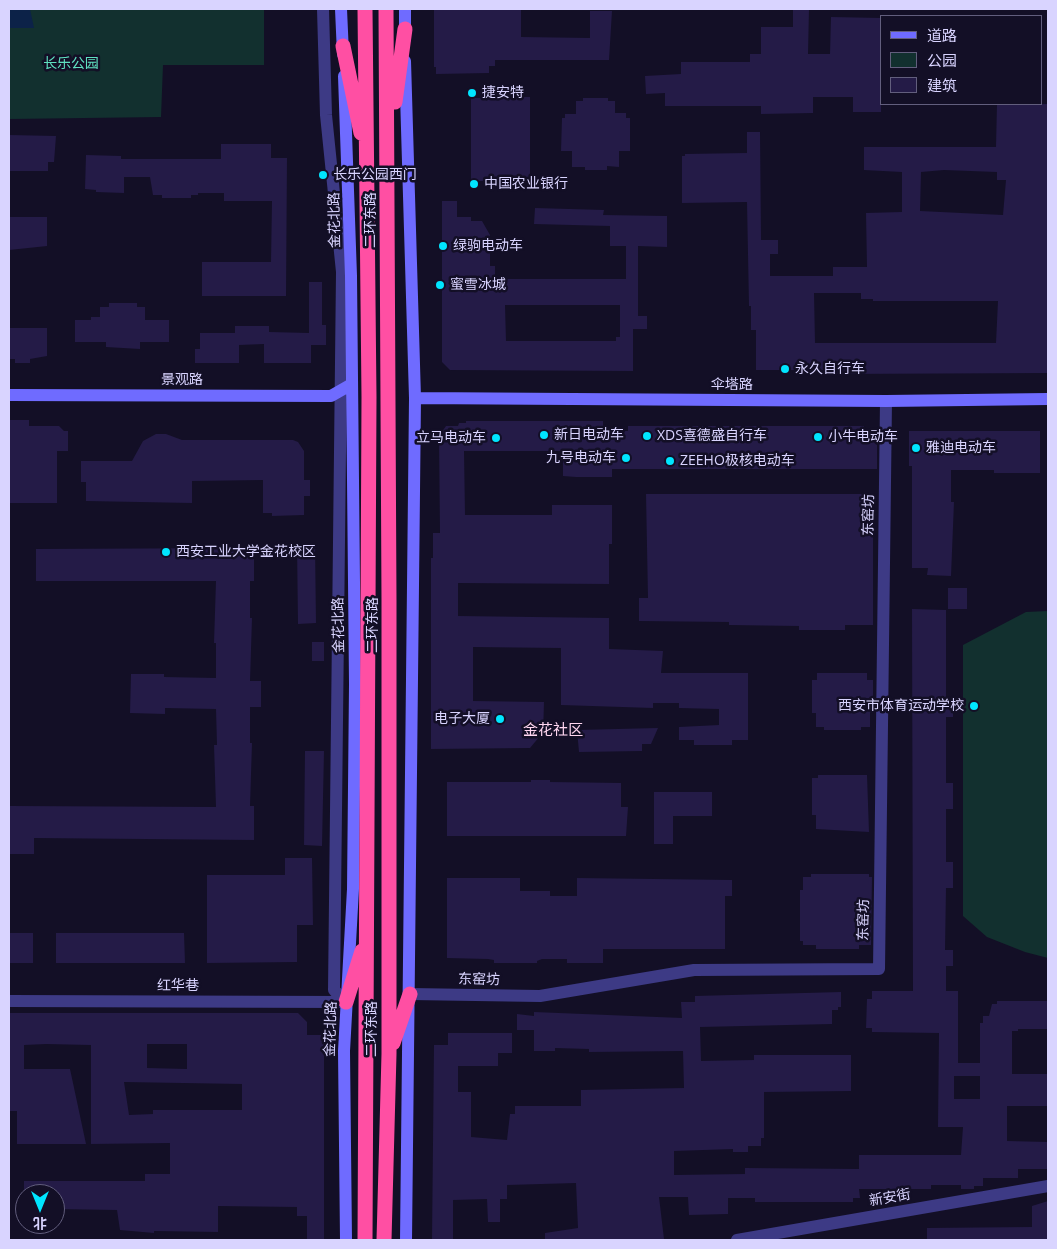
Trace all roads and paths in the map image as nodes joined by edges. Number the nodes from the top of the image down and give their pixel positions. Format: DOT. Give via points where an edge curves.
graph roads {
  1 [pos="323,9"];
  2 [pos="341,9"];
  3 [pos="365,9"];
  4 [pos="386,9"];
  5 [pos="405,9"];
  6 [pos="405,30"];
  7 [pos="343,46"];
  8 [pos="368,166"];
  9 [pos="386,166"];
  10 [pos="352,384"];
  11 [pos="341,390"];
  12 [pos="9,395"];
  13 [pos="415,398"];
  14 [pos="1048,399"];
  15 [pos="886,401"];
  16 [pos="366,938"];
  17 [pos="410,994"];
  18 [pos="9,1001"];
  19 [pos="346,1002"];
  20 [pos="389,1054"];
  21 [pos="1048,1186"];
  22 [pos="346,1240"];
  23 [pos="365,1240"];
  24 [pos="384,1240"];
  25 [pos="406,1240"];
  26 [pos="737,1240"];
  1 -- 11 [label="street" via="326,115 342,272"];
  2 -- 7 [label="main road, 金花北路"];
  3 -- 8 [label="highway, 二环东路"];
  4 -- 9 [label="highway, 二环东路"];
  5 -- 6 [label="main road"];
  6 -- 9 [label="highway"];
  6 -- 13 [label="main road"];
  7 -- 8 [label="highway"];
  7 -- 10 [label="main road, 金花北路" via="349,173"];
  8 -- 16 [label="highway, 二环东路"];
  9 -- 20 [label="highway, 二环东路"];
  10 -- 11 [label="main road, 景观路"];
  10 -- 19 [label="main road, 金花北路" via="353,879"];
  11 -- 12 [label="main road, 景观路" via="331,396"];
  11 -- 19 [label="street" via="334,990"];
  13 -- 15 [label="main road, 伞塔路"];
  13 -- 17 [label="main road"];
  14 -- 15 [label="main road, 伞塔路"];
  15 -- 17 [label="street, 东窑坊" via="878,969 694,970 540,996"];
  16 -- 19 [label="highway"];
  16 -- 23 [label="highway, 二环东路"];
  17 -- 20 [label="highway"];
  17 -- 25 [label="main road"];
  18 -- 19 [label="street, 红华巷"];
  19 -- 22 [label="main road, 金花北路"];
  20 -- 24 [label="highway, 二环东路"];
  21 -- 26 [label="street, 新安街"];
}
